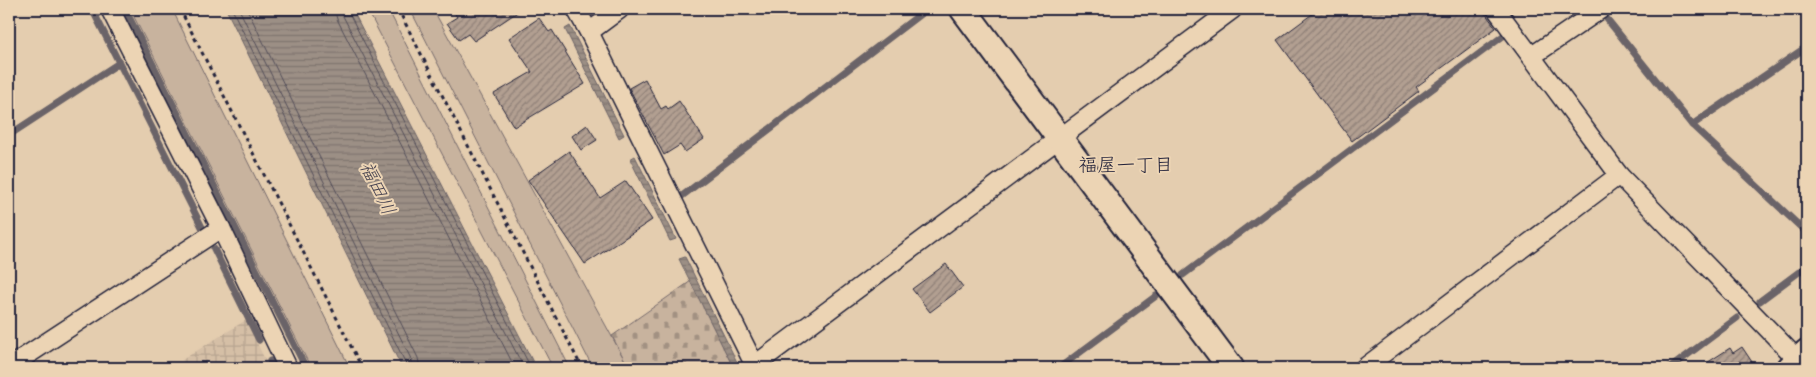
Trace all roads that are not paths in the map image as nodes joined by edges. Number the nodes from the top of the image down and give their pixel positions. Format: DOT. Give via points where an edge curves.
graph roads {
  1 [pos="110,9"];
  2 [pos="576,9"];
  3 [pos="620,9"];
  4 [pos="962,9"];
  5 [pos="1233,9"];
  6 [pos="1496,9"];
  7 [pos="1601,9"];
  8 [pos="589,32"];
  9 [pos="1532,56"];
  10 [pos="1059,138"];
  11 [pos="1619,175"];
  12 [pos="221,228"];
  13 [pos="1799,360"];
  14 [pos="9,367"];
  15 [pos="756,367"];
  16 [pos="288,368"];
  17 [pos="1231,368"];
  18 [pos="1364,368"];
  1 -- 12 [label="street"];
  2 -- 8 [label="street"];
  3 -- 8 [label="street"];
  4 -- 10 [label="street"];
  5 -- 10 [label="street"];
  6 -- 9 [label="street"];
  7 -- 9 [label="street"];
  8 -- 15 [label="street"];
  9 -- 11 [label="street"];
  10 -- 15 [label="street"];
  10 -- 17 [label="street"];
  11 -- 13 [label="street"];
  11 -- 18 [label="street"];
  12 -- 14 [label="street"];
  12 -- 16 [label="street"];
}
